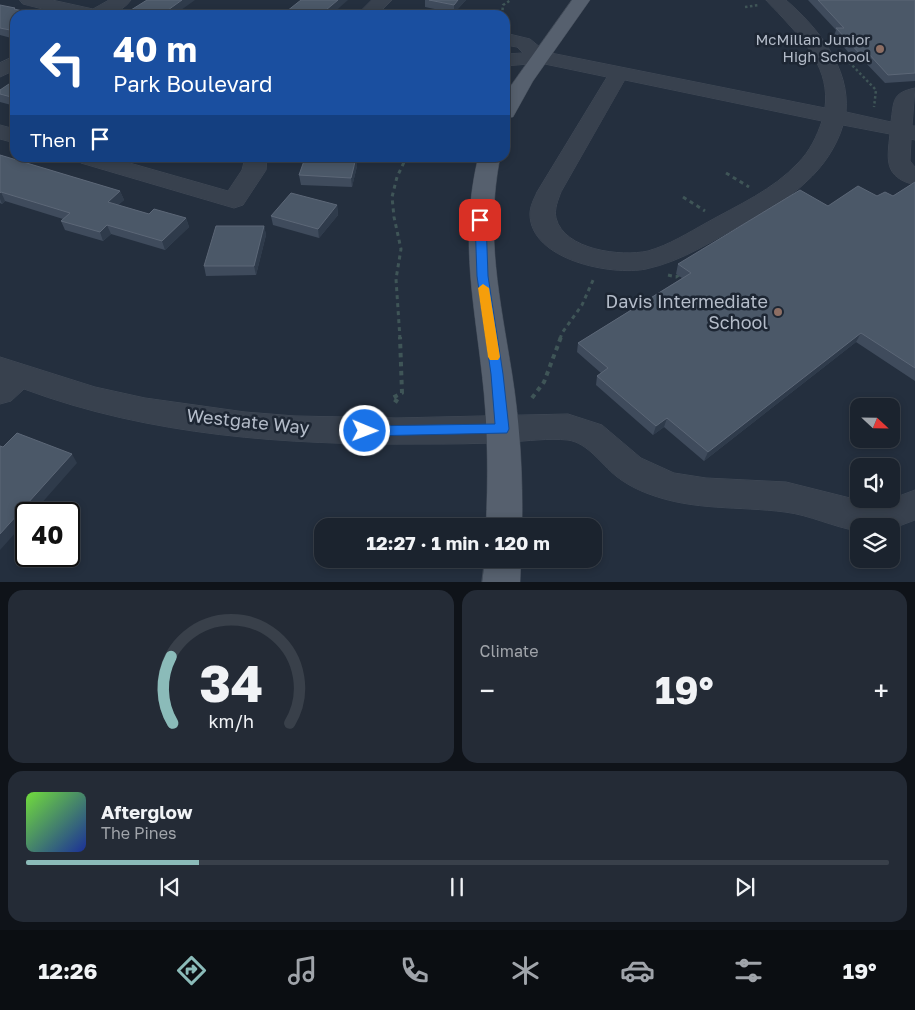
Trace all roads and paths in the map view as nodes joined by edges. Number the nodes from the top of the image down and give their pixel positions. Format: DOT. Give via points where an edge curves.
graph roads {
  1 [pos="29,0"];
  2 [pos="122,0"];
  3 [pos="511,0"];
  4 [pos="581,0"];
  5 [pos="775,0"];
  6 [pos="73,10"];
  7 [pos="104,10"];
  8 [pos="503,10"];
  9 [pos="510,40"];
  10 [pos="540,57"];
  11 [pos="510,60"];
  12 [pos="619,73"];
  13 [pos="915,94"];
  14 [pos="510,101"];
  15 [pos="834,116"];
  16 [pos="908,131"];
  17 [pos="102,162"];
  18 [pos="255,162"];
  19 [pos="404,162"];
  20 [pos="488,162"];
  21 [pos="726,173"];
  22 [pos="915,178"];
  23 [pos="744,191"];
  24 [pos="683,197"];
  25 [pos="710,214"];
  26 [pos="594,276"];
  27 [pos="6,378"];
  28 [pos="532,398"];
  29 [pos="398,402"];
  30 [pos="502,429"];
  31 [pos="915,505"];
  32 [pos="504,518"];
  33 [pos="502,568"];
  34 [pos="501,582"];
  1 -- 6 [label="street"];
  2 -- 7 [label="street"];
  3 -- 8 [label="path"];
  4 -- 10 [label="main road"];
  5 -- 15 [label="street" via="813,41 829,66 835,85"];
  9 -- 10 [label="street" via="523,43"];
  10 -- 11 [label="street"];
  10 -- 12 [label="street"];
  10 -- 14 [label="main road"];
  12 -- 15 [label="street"];
  12 -- 15 [label="street" via="544,205 543,218 555,237 572,250 598,260 636,262 672,252 780,190 798,177 815,158 827,138"];
  13 -- 16 [label="street" via="904,101"];
  15 -- 16 [label="street"];
  16 -- 22 [label="street" via="899,165 906,174"];
  17 -- 18 [label="street" via="234,200 254,170"];
  19 -- 29 [label="path" via="395,180 393,198 402,252 396,277 404,367 402,393 392,398"];
  20 -- 30 [label="main road" via="481,208 480,258"];
  21 -- 23 [label="path" via="750,188"];
  24 -- 25 [label="path"];
  26 -- 28 [label="path" via="582,305 562,333 544,382"];
  27 -- 30 [label="street, Westgate Way" via="133,407 239,424 348,431"];
  30 -- 31 [label="street, Westgate Way" via="578,428 588,432 644,476 661,484 690,490 789,497 828,510 868,516 890,515"];
  30 -- 32 [label="main road"];
  33 -- 34 [label="main road"];
}
